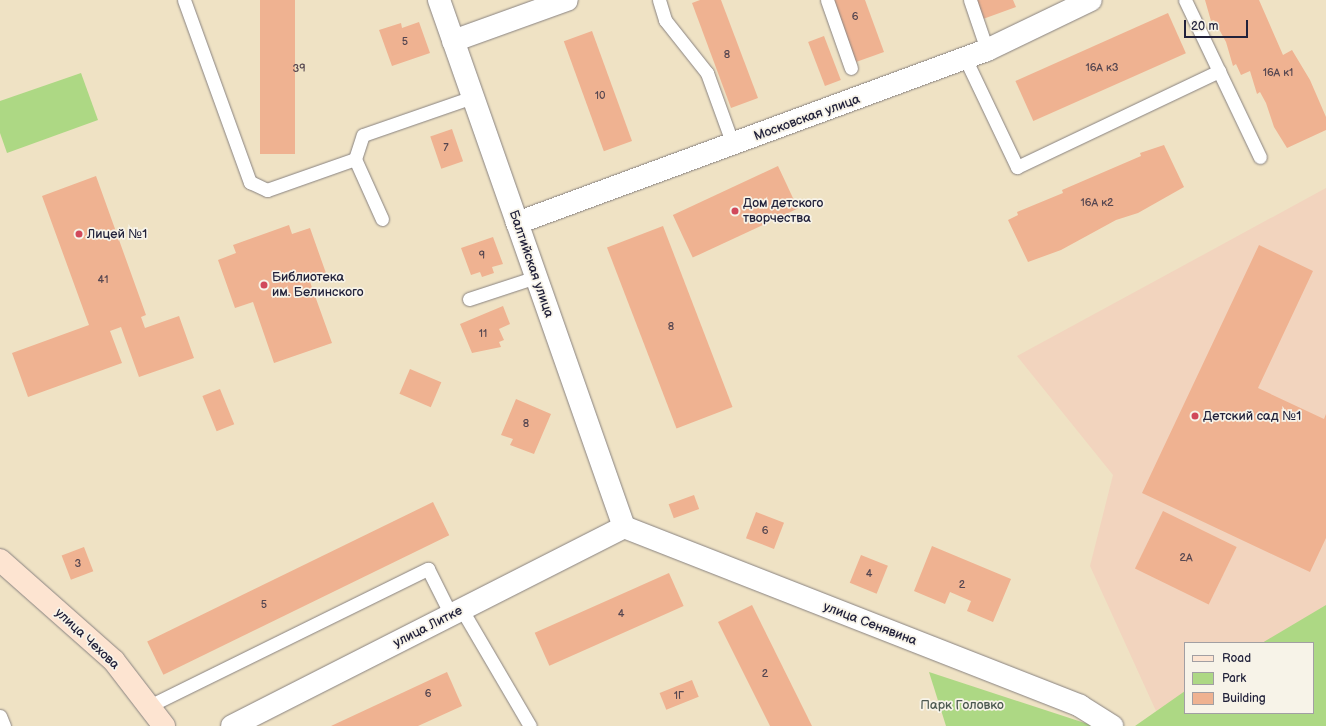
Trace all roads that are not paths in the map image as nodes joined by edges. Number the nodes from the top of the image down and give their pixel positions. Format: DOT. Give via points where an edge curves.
graph roads {
  1 [pos="184,0"];
  2 [pos="439,0"];
  3 [pos="567,0"];
  4 [pos="659,0"];
  5 [pos="827,0"];
  6 [pos="970,0"];
  7 [pos="1091,0"];
  8 [pos="1185,0"];
  9 [pos="1066,6"];
  10 [pos="453,41"];
  11 [pos="987,50"];
  12 [pos="965,58"];
  13 [pos="851,68"];
  14 [pos="1219,71"];
  15 [pos="473,97"];
  16 [pos="734,144"];
  17 [pos="1260,157"];
  18 [pos="355,159"];
  19 [pos="382,219"];
  20 [pos="517,223"];
  21 [pos="536,277"];
  22 [pos="469,299"];
  23 [pos="624,527"];
  24 [pos="0,560"];
  25 [pos="456,612"];
  26 [pos="149,706"];
  27 [pos="0,716"];
  28 [pos="4,726"];
  29 [pos="164,726"];
  30 [pos="232,726"];
  31 [pos="530,726"];
  32 [pos="1112,726"];
  1 -- 18 [label="lane" via="250,182 267,190"];
  2 -- 10 [label="street, Балтийская улица"];
  3 -- 10 [label="street"];
  4 -- 16 [label="lane" via="665,20 706,73"];
  5 -- 13 [label="lane"];
  6 -- 11 [label="lane"];
  7 -- 9 [label="street, Московская улица"];
  8 -- 14 [label="lane"];
  9 -- 11 [label="street, Московская улица"];
  10 -- 15 [label="street, Балтийская улица"];
  11 -- 12 [label="street, Московская улица"];
  12 -- 14 [label="lane" via="1016,167"];
  12 -- 16 [label="street, Московская улица"];
  14 -- 17 [label="lane"];
  15 -- 18 [label="lane" via="363,135"];
  15 -- 20 [label="street, Балтийская улица"];
  16 -- 20 [label="street, Московская улица"];
  18 -- 19 [label="lane"];
  20 -- 21 [label="street, Балтийская улица"];
  21 -- 22 [label="lane"];
  21 -- 23 [label="street, Балтийская улица"];
  23 -- 25 [label="street, улица Литке"];
  23 -- 32 [label="street, улица Сенявина" via="1080,706"];
  24 -- 26 [label="street, улица Чехова" via="114,661"];
  25 -- 26 [label="lane" via="428,568"];
  25 -- 30 [label="street, улица Литке"];
  25 -- 31 [label="lane"];
  26 -- 29 [label="street, улица Чехова"];
  27 -- 28 [label="lane"];
}
